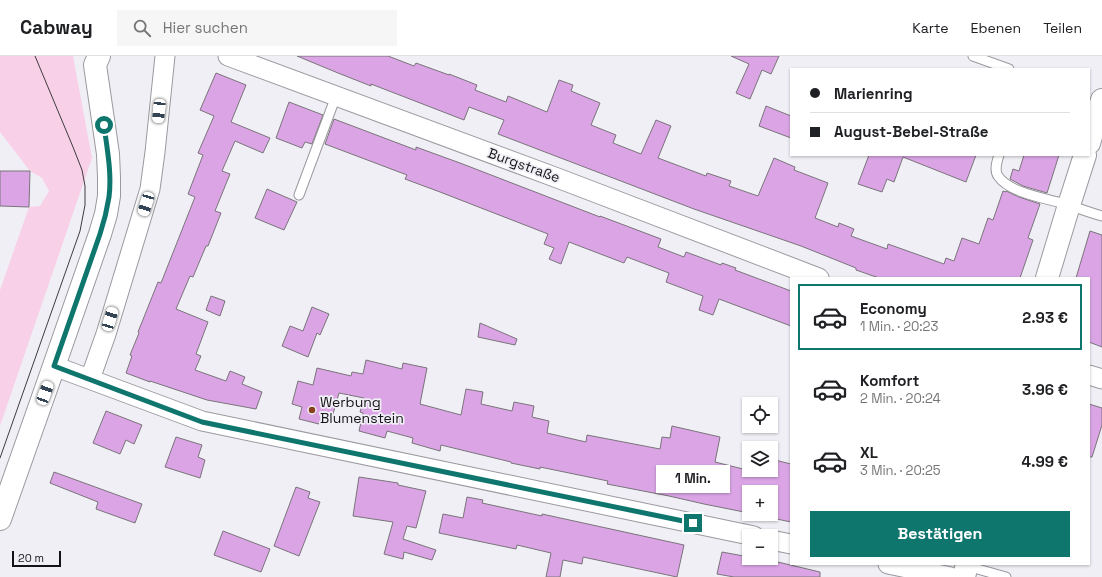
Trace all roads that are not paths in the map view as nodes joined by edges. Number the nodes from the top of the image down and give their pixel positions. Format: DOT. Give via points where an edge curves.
graph roads {
  1 [pos="165,56"];
  2 [pos="228,56"];
  3 [pos="973,56"];
  4 [pos="94,59"];
  5 [pos="1006,68"];
  6 [pos="336,96"];
  7 [pos="1100,101"];
  8 [pos="1090,139"];
  9 [pos="998,156"];
  10 [pos="1085,156"];
  11 [pos="299,195"];
  12 [pos="1069,205"];
  13 [pos="1102,216"];
  14 [pos="816,277"];
  15 [pos="1047,277"];
  16 [pos="54,366"];
  17 [pos="1090,374"];
  18 [pos="1102,378"];
  19 [pos="90,379"];
  20 [pos="0,519"];
  21 [pos="742,534"];
  22 [pos="778,541"];
  23 [pos="790,544"];
  24 [pos="899,565"];
  25 [pos="962,571"];
  26 [pos="1006,577"];
  1 -- 19 [label="street" via="150,189"];
  2 -- 6 [label="street, Burgstraße"];
  3 -- 5 [label="lane"];
  4 -- 16 [label="main road" via="108,154 109,196 100,234"];
  6 -- 11 [label="lane"];
  6 -- 14 [label="street, Burgstraße"];
  7 -- 8 [label="main road"];
  9 -- 12 [label="lane" via="996,170 998,176 1012,188"];
  10 -- 12 [label="main road"];
  12 -- 13 [label="lane"];
  12 -- 15 [label="main road"];
  16 -- 19 [label="street"];
  16 -- 20 [label="main road"];
  17 -- 18 [label="street"];
  19 -- 21 [label="street" via="202,422"];
  22 -- 23 [label="street"];
  24 -- 25 [label="street"];
  25 -- 26 [label="lane"];
}
